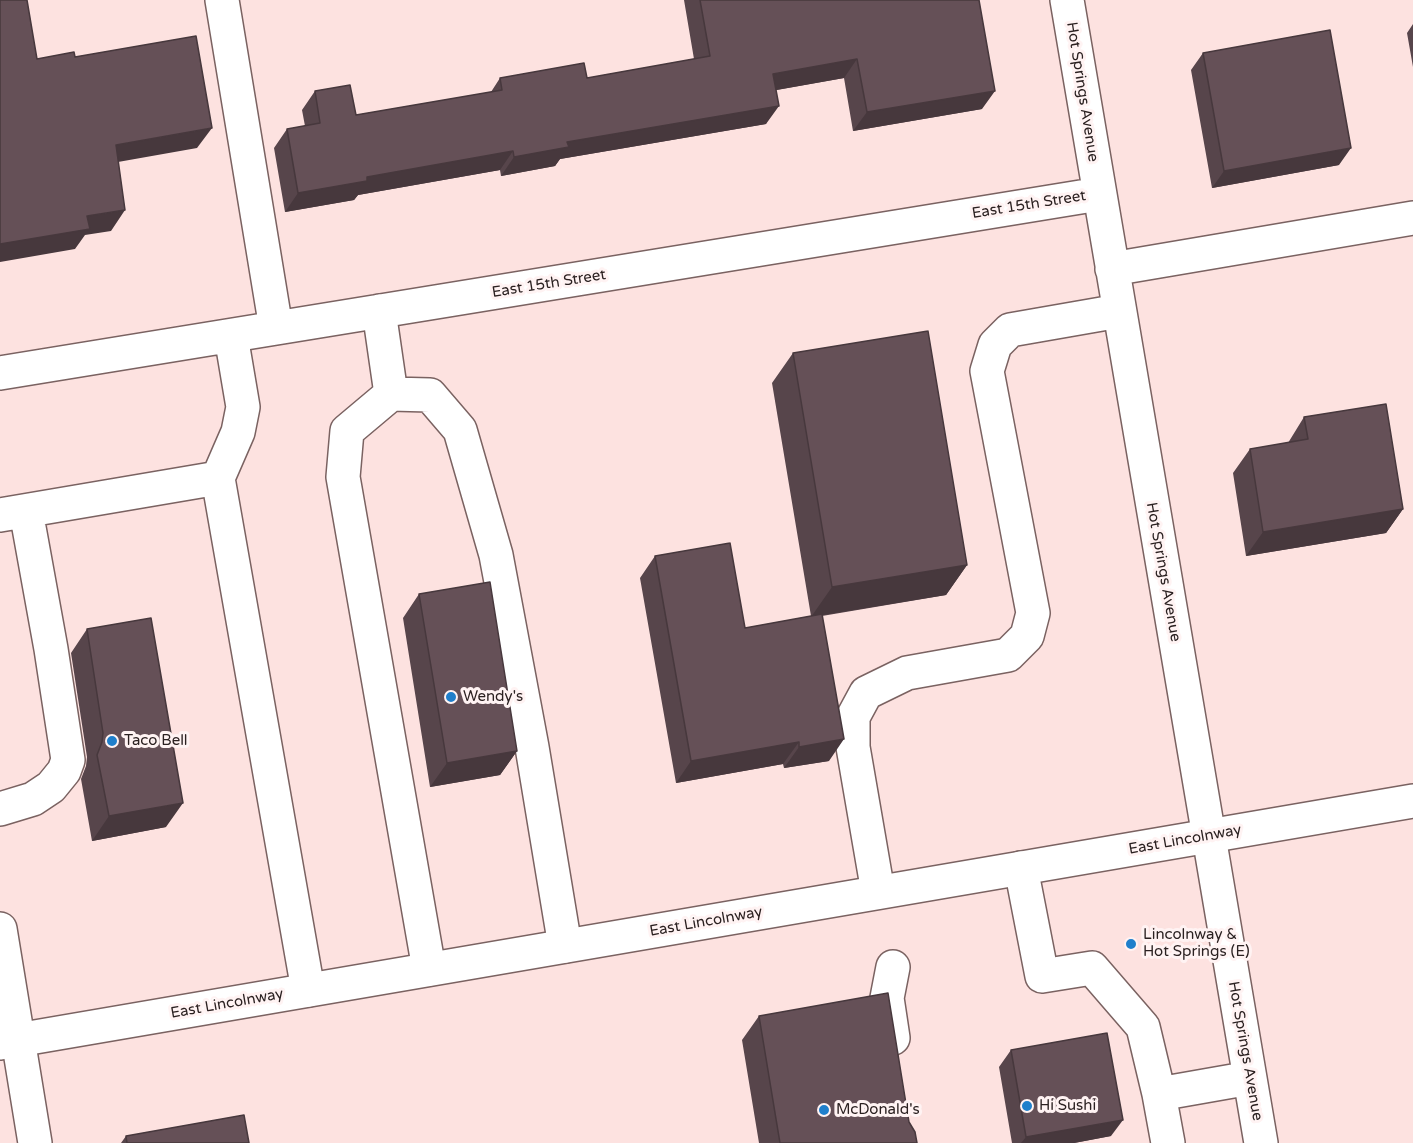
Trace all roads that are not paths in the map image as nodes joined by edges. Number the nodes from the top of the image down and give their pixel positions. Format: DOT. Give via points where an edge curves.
graph roads {
  1 [pos="222,0"];
  2 [pos="1067,0"];
  3 [pos="1099,194"];
  4 [pos="1413,218"];
  5 [pos="1112,270"];
  6 [pos="379,311"];
  7 [pos="1119,311"];
  8 [pos="276,328"];
  9 [pos="231,336"];
  10 [pos="0,373"];
  11 [pos="391,394"];
  12 [pos="218,478"];
  13 [pos="13,513"];
  14 [pos="1413,801"];
  15 [pos="0,808"];
  16 [pos="1208,836"];
  17 [pos="1021,868"];
  18 [pos="878,892"];
  19 [pos="0,929"];
  20 [pos="565,946"];
  21 [pos="893,967"];
  22 [pos="429,969"];
  23 [pos="308,990"];
  24 [pos="9,1042"];
  25 [pos="898,1065"];
  26 [pos="1250,1078"];
  27 [pos="1159,1094"];
  28 [pos="35,1143"];
  29 [pos="1168,1143"];
  30 [pos="1261,1143"];
  1 -- 8 [label="street"];
  2 -- 3 [label="street, Hot Springs Avenue"];
  3 -- 5 [label="street, Hot Springs Avenue"];
  3 -- 6 [label="street, East 15th Street"];
  4 -- 5 [label="street"];
  5 -- 7 [label="street, Hot Springs Avenue"];
  6 -- 8 [label="street, East 15th Street"];
  6 -- 11 [label="street"];
  7 -- 16 [label="street, Hot Springs Avenue"];
  7 -- 18 [label="street" via="1010,330 995,345 987,371 1033,613 1027,636 1008,655 907,673 866,693 853,717 853,747"];
  8 -- 9 [label="street, East 15th Street"];
  9 -- 10 [label="street, East 15th Street"];
  9 -- 12 [label="street" via="243,407 238,432"];
  11 -- 20 [label="street" via="430,395 460,430 496,555"];
  11 -- 22 [label="street" via="346,431 343,477"];
  12 -- 13 [label="street"];
  12 -- 23 [label="street"];
  13 -- 15 [label="street" via="51,649 68,760 51,787 33,800"];
  14 -- 16 [label="street, East Lincolnway"];
  16 -- 17 [label="street, East Lincolnway"];
  16 -- 26 [label="street, Hot Springs Avenue"];
  17 -- 18 [label="street, East Lincolnway"];
  17 -- 27 [label="street" via="1042,976 1092,968 1143,1027"];
  18 -- 20 [label="street, East Lincolnway"];
  19 -- 24 [label="street"];
  20 -- 22 [label="street, East Lincolnway"];
  21 -- 25 [label="street" via="887,998"];
  22 -- 23 [label="street, East Lincolnway"];
  23 -- 24 [label="street, East Lincolnway"];
  24 -- 28 [label="street"];
  26 -- 27 [label="street"];
  26 -- 30 [label="street, Hot Springs Avenue"];
  27 -- 29 [label="street"];
}
